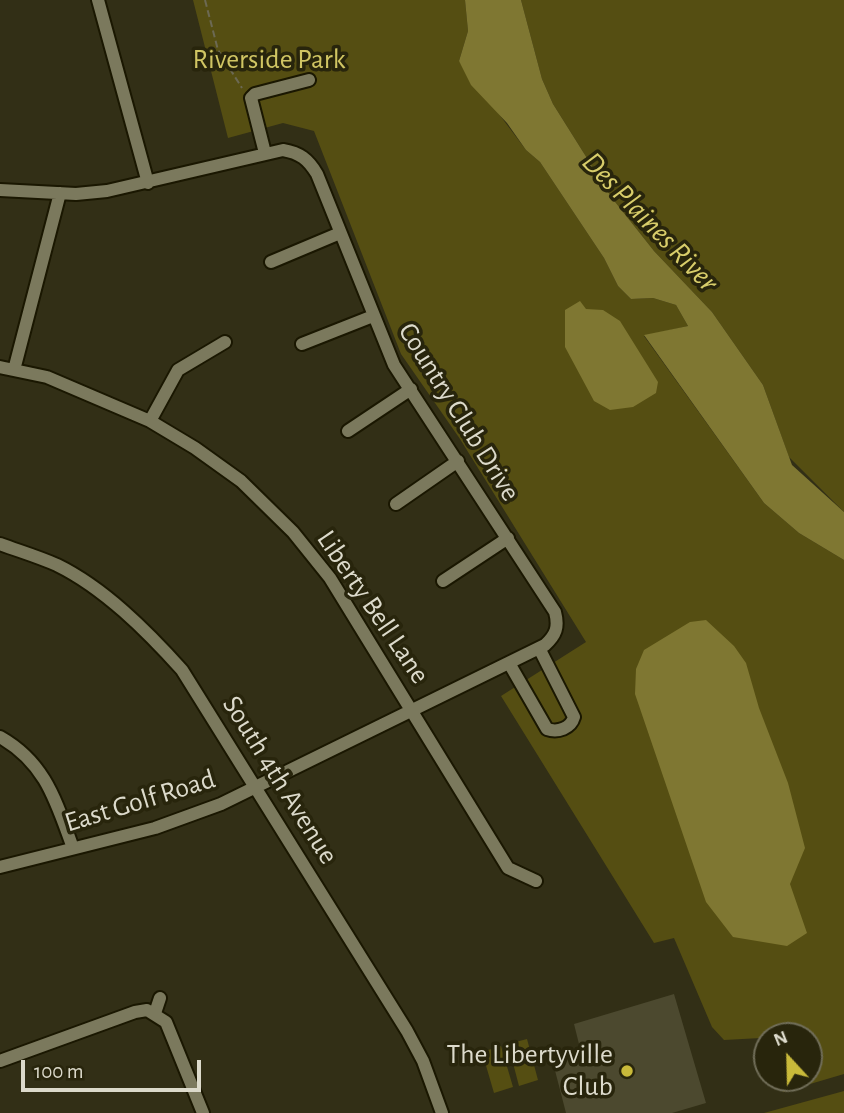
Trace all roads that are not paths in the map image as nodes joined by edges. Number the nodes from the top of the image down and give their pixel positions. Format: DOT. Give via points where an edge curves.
graph roads {
  1 [pos="98,0"];
  2 [pos="309,80"];
  3 [pos="269,152"];
  4 [pos="148,183"];
  5 [pos="0,190"];
  6 [pos="60,193"];
  7 [pos="340,233"];
  8 [pos="271,262"];
  9 [pos="373,316"];
  10 [pos="225,342"];
  11 [pos="302,344"];
  12 [pos="0,367"];
  13 [pos="14,370"];
  14 [pos="411,389"];
  15 [pos="150,421"];
  16 [pos="348,431"];
  17 [pos="458,461"];
  18 [pos="396,504"];
  19 [pos="508,538"];
  20 [pos="0,544"];
  21 [pos="525,565"];
  22 [pos="443,581"];
  23 [pos="539,648"];
  24 [pos="509,663"];
  25 [pos="412,711"];
  26 [pos="0,737"];
  27 [pos="257,787"];
  28 [pos="73,848"];
  29 [pos="0,867"];
  30 [pos="536,881"];
  31 [pos="160,998"];
  32 [pos="155,1013"];
  33 [pos="0,1062"];
  34 [pos="439,1112"];
  35 [pos="203,1113"];
  1 -- 4 [label="street"];
  2 -- 3 [label="street" via="251,98"];
  3 -- 4 [label="street"];
  3 -- 7 [label="street, Country Club Drive" via="296,152 308,160"];
  4 -- 6 [label="street"];
  5 -- 6 [label="street"];
  6 -- 13 [label="street"];
  7 -- 8 [label="street"];
  7 -- 9 [label="street, Country Club Drive"];
  9 -- 11 [label="street"];
  9 -- 14 [label="street, Country Club Drive" via="394,365"];
  10 -- 15 [label="street" via="178,370"];
  12 -- 13 [label="street, Liberty Bell Lane"];
  13 -- 15 [label="street, Liberty Bell Lane" via="47,377"];
  14 -- 16 [label="street"];
  14 -- 17 [label="street, Country Club Drive"];
  15 -- 25 [label="street, Liberty Bell Lane" via="241,481 293,532 330,578"];
  17 -- 18 [label="street"];
  17 -- 19 [label="street, Country Club Drive"];
  19 -- 21 [label="street, Country Club Drive"];
  19 -- 22 [label="street"];
  20 -- 27 [label="street, South 4th Avenue" via="58,566 105,596 151,635 182,670"];
  21 -- 23 [label="street, East Golf Road" via="558,622 553,637"];
  23 -- 24 [label="street, East Golf Road"];
  23 -- 24 [label="street" via="574,717 566,728 547,729"];
  24 -- 25 [label="street, East Golf Road"];
  25 -- 27 [label="street, East Golf Road"];
  25 -- 30 [label="street, Liberty Bell Lane" via="508,868"];
  26 -- 28 [label="street" via="32,761 49,784"];
  27 -- 28 [label="street, East Golf Road" via="155,828"];
  27 -- 34 [label="street, South 4th Avenue" via="407,1031 423,1061"];
  28 -- 29 [label="street, East Golf Road"];
  31 -- 32 [label="street"];
  32 -- 33 [label="street" via="135,1012"];
  32 -- 35 [label="street" via="166,1021"];
}
